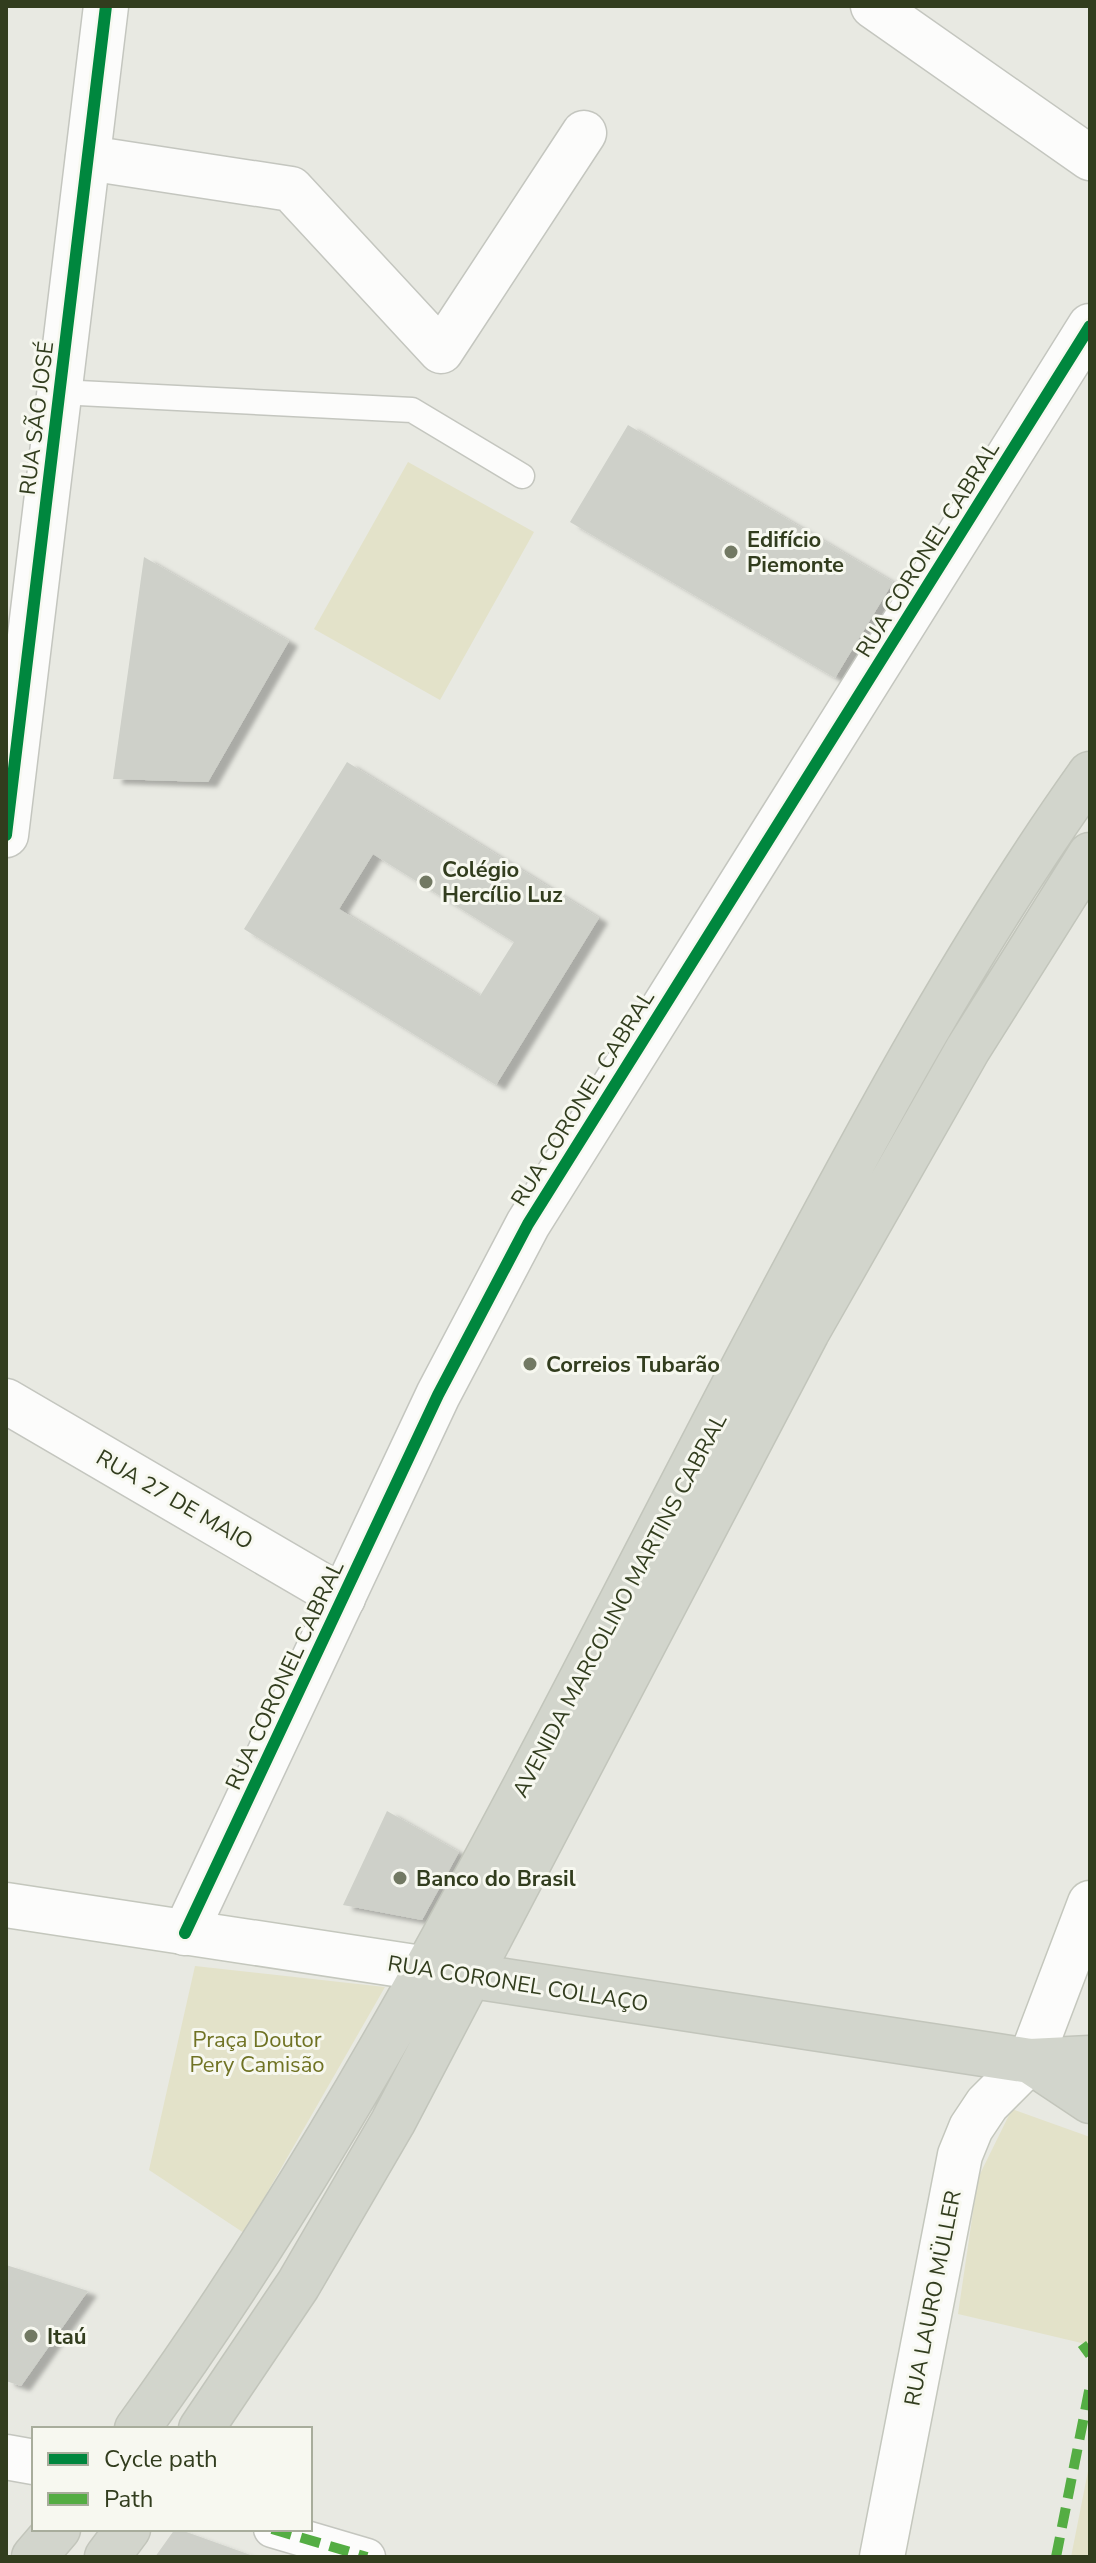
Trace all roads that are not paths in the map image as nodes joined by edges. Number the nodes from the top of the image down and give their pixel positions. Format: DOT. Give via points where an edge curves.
graph roads {
  1 [pos="106,6"];
  2 [pos="873,6"];
  3 [pos="584,133"];
  4 [pos="88,158"];
  5 [pos="1090,158"];
  6 [pos="1090,326"];
  7 [pos="59,392"];
  8 [pos="522,476"];
  9 [pos="1090,774"];
  10 [pos="6,835"];
  11 [pos="1090,855"];
  12 [pos="6,1401"];
  13 [pos="343,1598"];
  14 [pos="1090,1903"];
  15 [pos="6,1905"];
  16 [pos="185,1933"];
  17 [pos="428,1969"];
  18 [pos="473,1976"];
  19 [pos="1090,2058"];
  20 [pos="1030,2061"];
  21 [pos="1090,2101"];
  22 [pos="138,2427"];
  23 [pos="202,2427"];
  24 [pos="6,2457"];
  25 [pos="32,2462"];
  26 [pos="56,2531"];
  27 [pos="126,2531"];
  28 [pos="279,2531"];
  29 [pos="34,2557"];
  30 [pos="107,2557"];
  31 [pos="367,2557"];
  32 [pos="882,2557"];
  1 -- 4 [label="street, RUA SÃO JOSÉ"];
  2 -- 5 [label="street"];
  3 -- 4 [label="street" via="441,351 291,189"];
  4 -- 7 [label="street, RUA SÃO JOSÉ"];
  6 -- 13 [label="street, RUA CORONEL CABRAL" via="528,1224 476,1318"];
  7 -- 8 [label="lane" via="412,410"];
  7 -- 10 [label="street, RUA SÃO JOSÉ"];
  9 -- 17 [label="main road, AVENIDA MARCOLINO MARTINS CABRAL" via="967,957 876,1116"];
  11 -- 18 [label="main road, AVENIDA MARCOLINO MARTINS CABRAL" via="881,1196"];
  12 -- 13 [label="street, RUA 27 DE MAIO"];
  13 -- 16 [label="street, RUA CORONEL CABRAL"];
  14 -- 20 [label="street"];
  15 -- 16 [label="street, RUA CORONEL COLLAÇO"];
  16 -- 17 [label="street, RUA CORONEL COLLAÇO"];
  17 -- 18 [label="main road, RUA CORONEL COLLAÇO"];
  17 -- 22 [label="main road, AVENIDA MARCOLINO MARTINS CABRAL" via="254,2260"];
  18 -- 20 [label="main road, RUA CORONEL COLLAÇO"];
  18 -- 23 [label="main road, AVENIDA MARCOLINO MARTINS CABRAL" via="305,2272"];
  19 -- 20 [label="main road"];
  20 -- 21 [label="main road"];
  20 -- 32 [label="street, RUA LAURO MÜLLER" via="987,2104 960,2155"];
  24 -- 25 [label="street"];
  26 -- 29 [label="main road"];
  27 -- 30 [label="main road"];
  28 -- 31 [label="street"];
}
